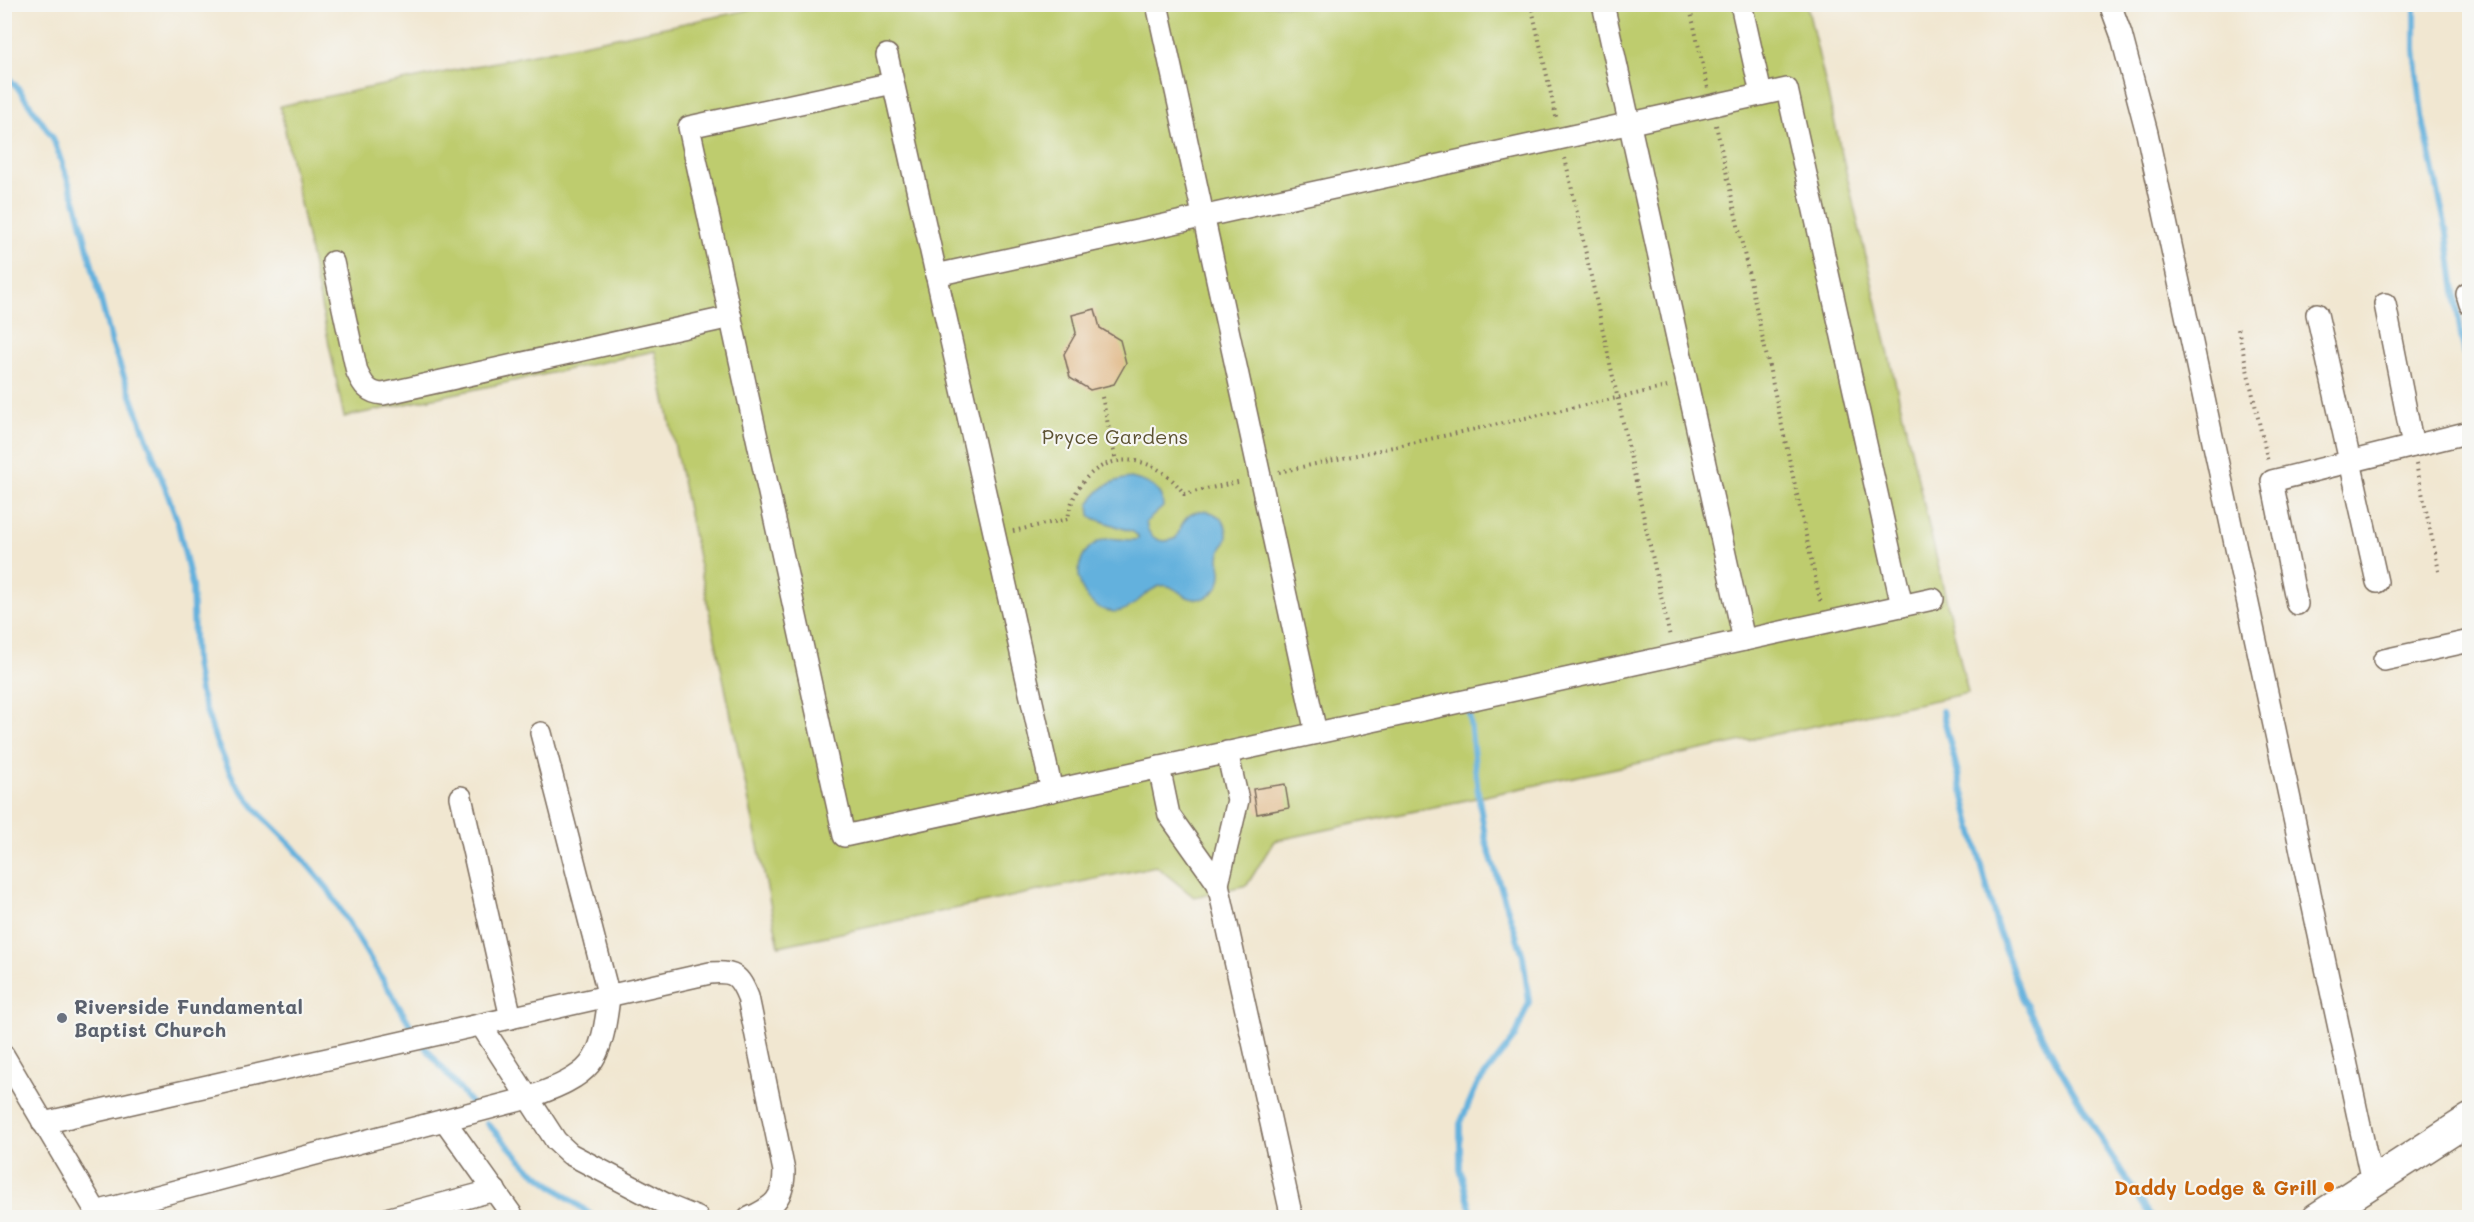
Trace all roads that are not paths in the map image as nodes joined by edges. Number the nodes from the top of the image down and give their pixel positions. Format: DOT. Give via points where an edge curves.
graph roads {
  1 [pos="1157,4"];
  2 [pos="1603,4"];
  3 [pos="1741,4"];
  4 [pos="2110,4"];
  5 [pos="887,55"];
  6 [pos="893,83"];
  7 [pos="1761,94"];
  8 [pos="1630,123"];
  9 [pos="1203,217"];
  10 [pos="333,262"];
  11 [pos="936,275"];
  12 [pos="2385,304"];
  13 [pos="2317,314"];
  14 [pos="731,317"];
  15 [pos="2469,432"];
  16 [pos="2413,446"];
  17 [pos="2348,462"];
  18 [pos="2377,582"];
  19 [pos="1933,599"];
  20 [pos="2297,604"];
  21 [pos="1902,606"];
  22 [pos="1744,640"];
  23 [pos="2469,641"];
  24 [pos="2384,660"];
  25 [pos="541,733"];
  26 [pos="1316,733"];
  27 [pos="1227,752"];
  28 [pos="1159,767"];
  29 [pos="1052,791"];
  30 [pos="461,797"];
  31 [pos="1218,884"];
  32 [pos="609,997"];
  33 [pos="511,1018"];
  34 [pos="481,1025"];
  35 [pos="4,1056"];
  36 [pos="528,1098"];
  37 [pos="2469,1119"];
  38 [pos="445,1121"];
  39 [pos="43,1123"];
  40 [pos="2372,1182"];
  41 [pos="495,1190"];
  42 [pos="98,1215"];
  43 [pos="390,1218"];
  44 [pos="514,1218"];
  45 [pos="698,1218"];
  46 [pos="749,1218"];
  47 [pos="1292,1218"];
  48 [pos="2317,1218"];
  1 -- 9 [label="street"];
  2 -- 8 [label="street"];
  3 -- 7 [label="street"];
  4 -- 40 [label="street" via="2147,133"];
  5 -- 6 [label="street"];
  6 -- 11 [label="street"];
  6 -- 14 [label="street" via="689,127"];
  7 -- 8 [label="street"];
  7 -- 21 [label="street" via="1787,88"];
  8 -- 9 [label="street"];
  8 -- 22 [label="street"];
  9 -- 11 [label="street"];
  9 -- 26 [label="street"];
  10 -- 14 [label="street" via="357,372 363,385 373,393 383,394"];
  11 -- 29 [label="street"];
  12 -- 16 [label="street"];
  13 -- 17 [label="street"];
  14 -- 29 [label="street" via="844,836"];
  15 -- 16 [label="street"];
  16 -- 17 [label="street"];
  17 -- 18 [label="street"];
  17 -- 20 [label="street" via="2272,481"];
  19 -- 21 [label="street"];
  21 -- 22 [label="street"];
  22 -- 26 [label="street"];
  23 -- 24 [label="street"];
  25 -- 32 [label="street"];
  26 -- 27 [label="street"];
  27 -- 28 [label="street"];
  27 -- 31 [label="street" via="1238,800"];
  28 -- 29 [label="street"];
  28 -- 31 [label="street" via="1169,815"];
  30 -- 33 [label="street"];
  31 -- 47 [label="street"];
  32 -- 33 [label="street"];
  32 -- 36 [label="street" via="605,1034 586,1070 566,1084"];
  32 -- 46 [label="street" via="710,973 735,975 743,986 784,1172 784,1188 777,1200"];
  33 -- 34 [label="street"];
  34 -- 36 [label="street"];
  34 -- 39 [label="street"];
  35 -- 39 [label="street"];
  36 -- 38 [label="street"];
  36 -- 45 [label="street" via="556,1141 570,1154"];
  37 -- 40 [label="highway"];
  38 -- 41 [label="street"];
  38 -- 42 [label="street"];
  39 -- 42 [label="street"];
  40 -- 48 [label="highway"];
  41 -- 43 [label="street"];
  41 -- 44 [label="street"];
}
